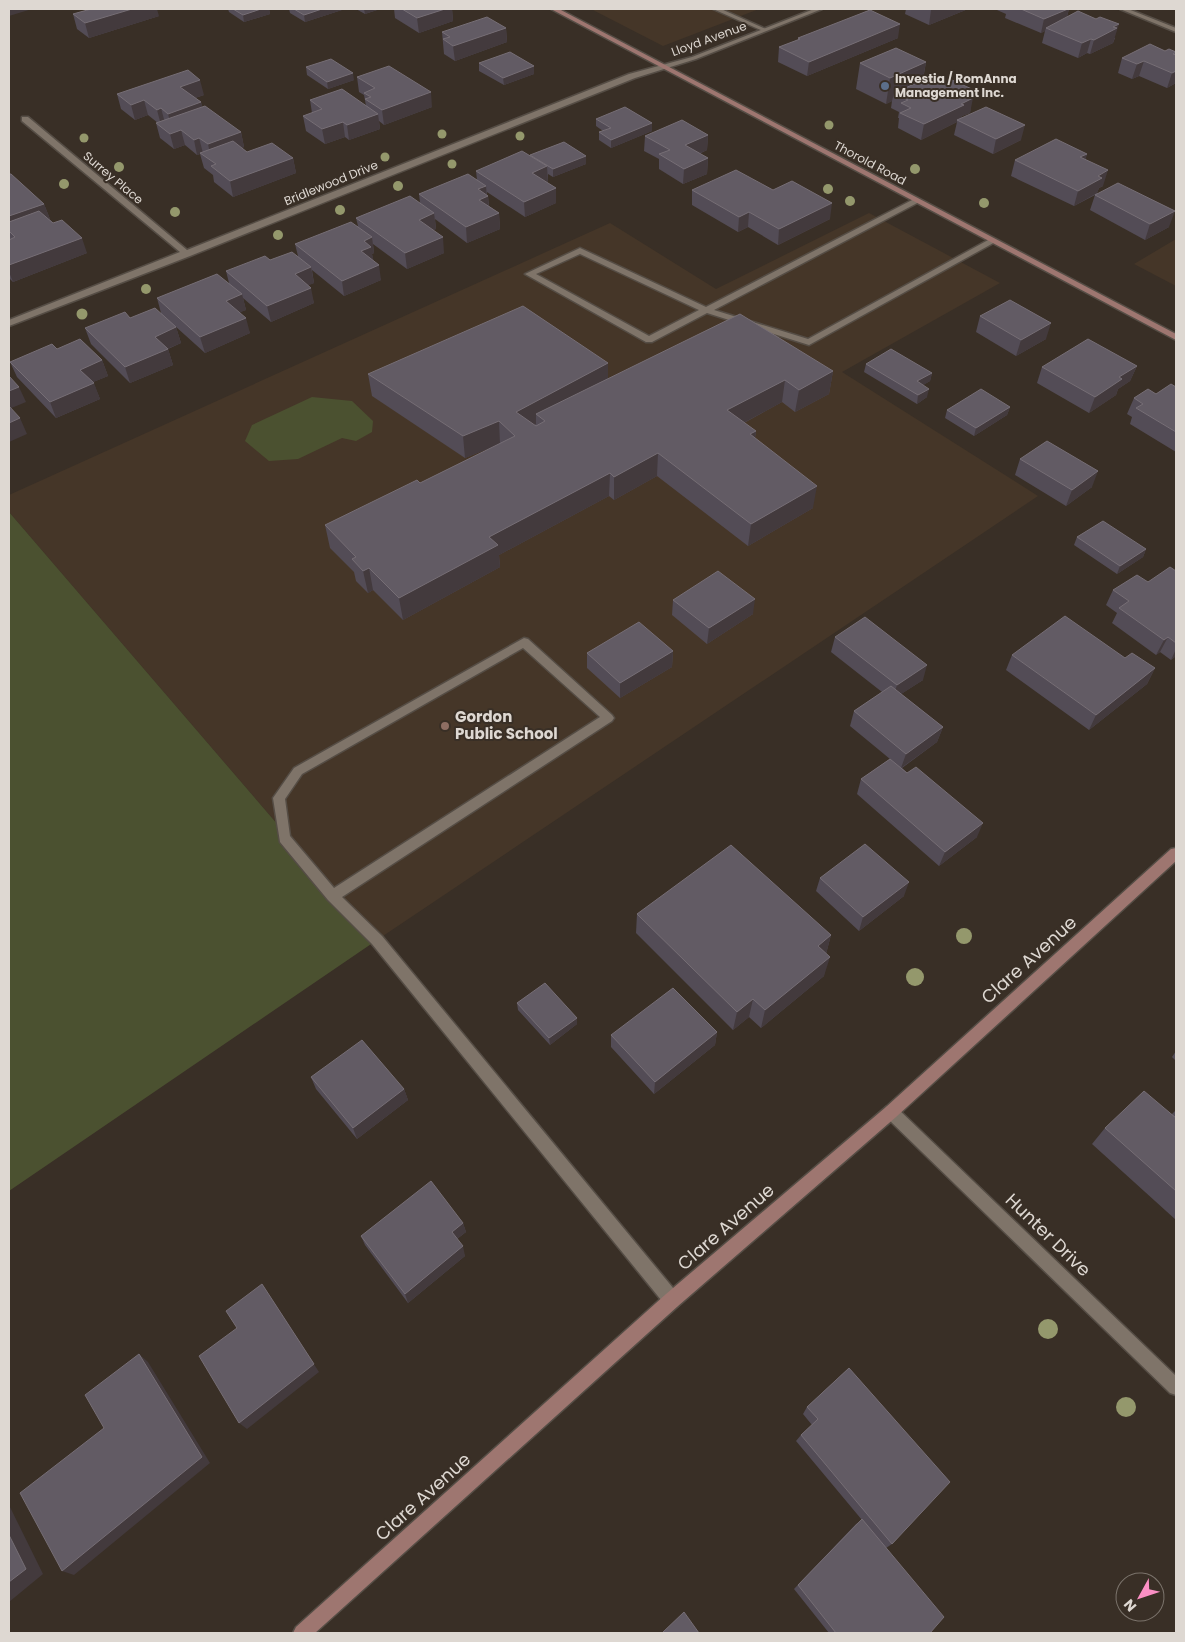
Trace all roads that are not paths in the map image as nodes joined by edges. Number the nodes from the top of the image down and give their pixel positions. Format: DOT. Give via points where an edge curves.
graph roads {
  1 [pos="554,9"];
  2 [pos="716,9"];
  3 [pos="819,9"];
  4 [pos="1123,9"];
  5 [pos="765,30"];
  6 [pos="1176,30"];
  7 [pos="663,67"];
  8 [pos="25,120"];
  9 [pos="917,201"];
  10 [pos="993,241"];
  11 [pos="187,254"];
  12 [pos="706,310"];
  13 [pos="9,323"];
  14 [pos="1176,337"];
  15 [pos="1176,853"];
  16 [pos="333,896"];
  17 [pos="891,1112"];
  18 [pos="672,1300"];
  19 [pos="1176,1387"];
  20 [pos="302,1633"];
  1 -- 7 [label="street, Thorold Road"];
  2 -- 5 [label="street"];
  3 -- 5 [label="street, Lloyd Avenue"];
  4 -- 6 [label="street"];
  5 -- 7 [label="street, Lloyd Avenue"];
  7 -- 9 [label="street, Thorold Road"];
  7 -- 11 [label="street, Bridlewood Drive" via="632,76"];
  8 -- 11 [label="street, Surrey Place"];
  9 -- 10 [label="street, Thorold Road"];
  9 -- 12 [label="street"];
  10 -- 12 [label="street" via="809,342"];
  10 -- 14 [label="street, Thorold Road"];
  11 -- 13 [label="street, Bridlewood Drive"];
  12 -- 12 [label="street" via="580,251 530,274 649,340"];
  15 -- 17 [label="street, Clare Avenue"];
  16 -- 16 [label="street" via="284,838 279,798 298,771 524,642 608,718"];
  16 -- 18 [label="street" via="377,940"];
  17 -- 18 [label="street, Clare Avenue"];
  17 -- 19 [label="street, Hunter Drive"];
  18 -- 20 [label="street, Clare Avenue"];
}
